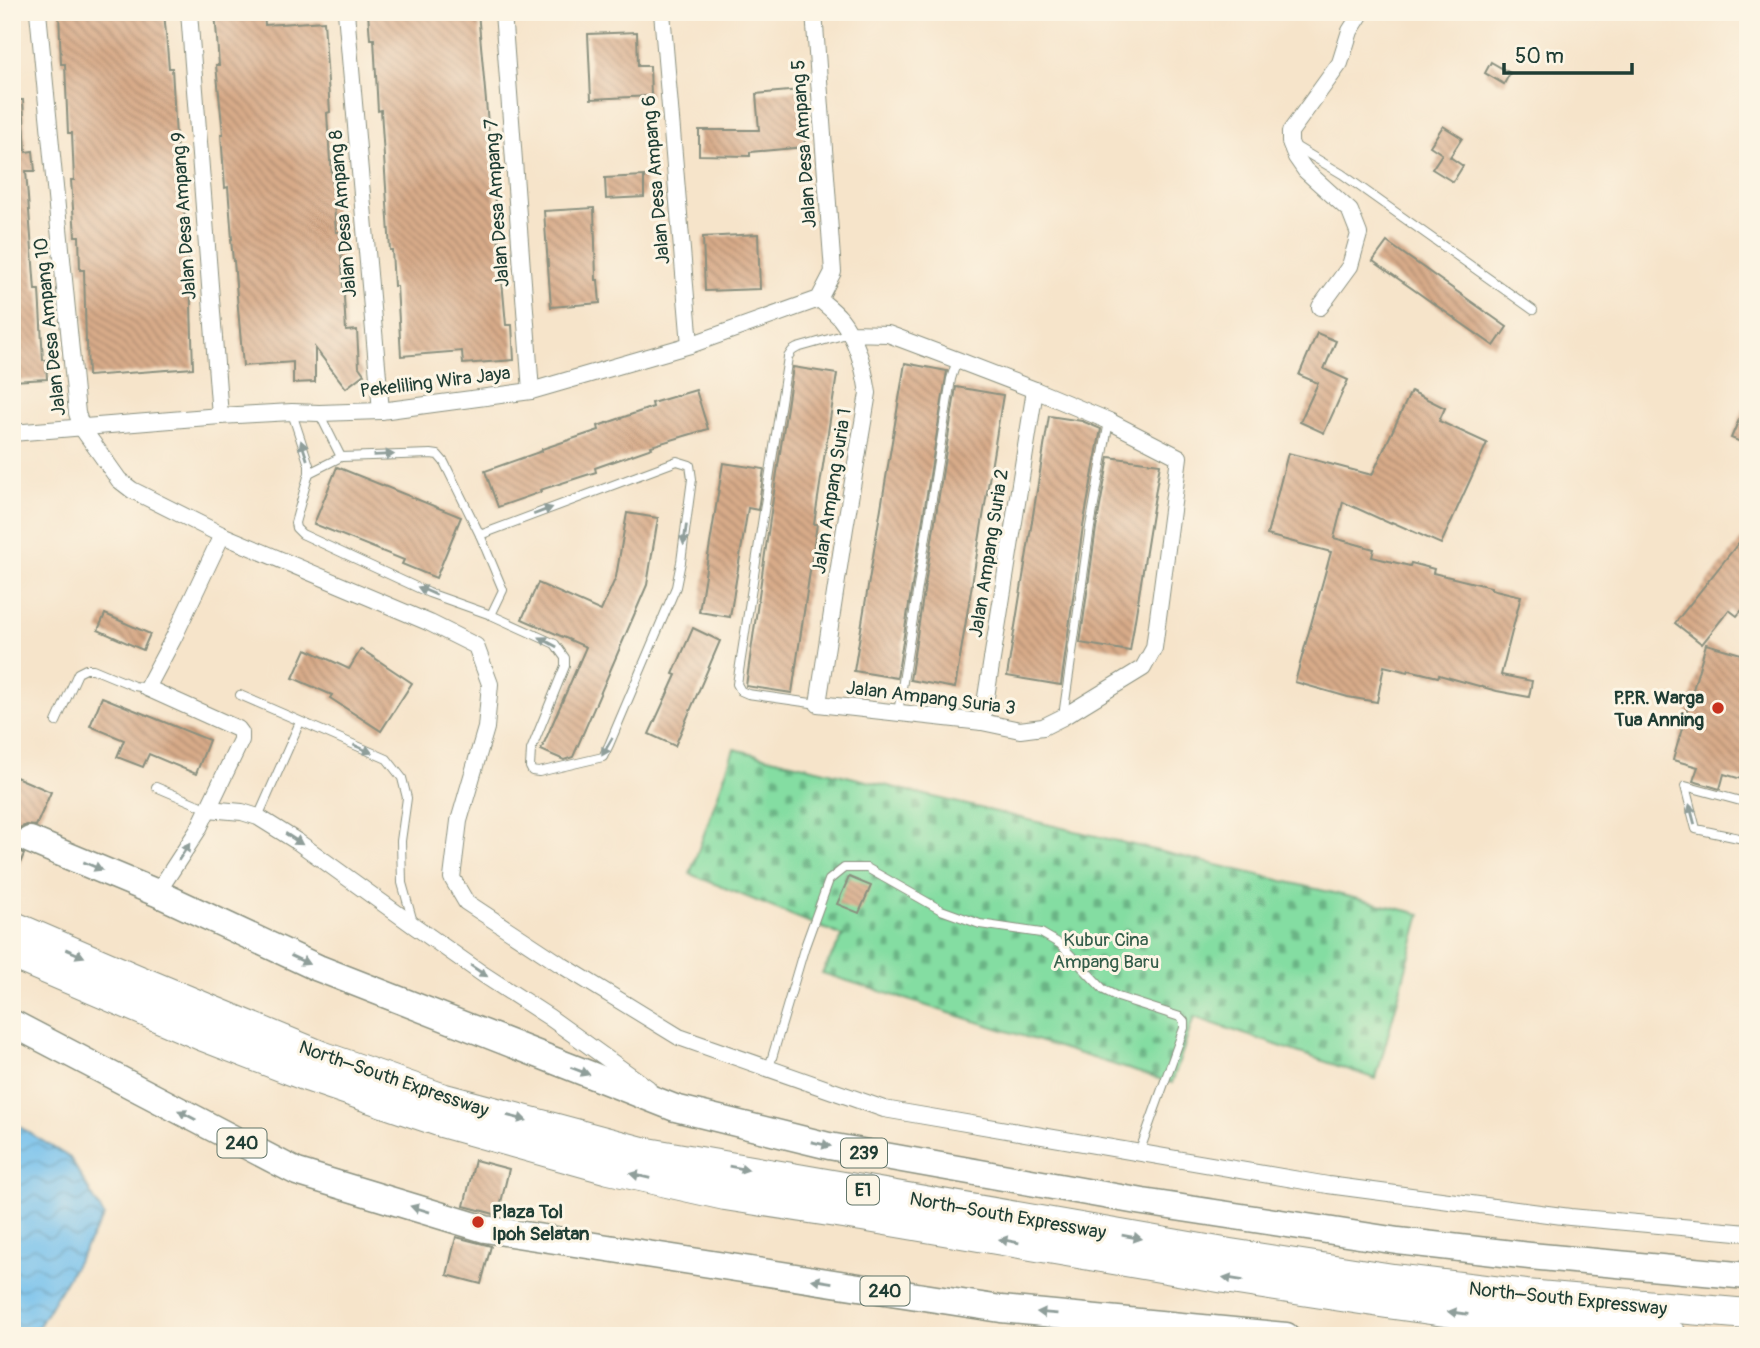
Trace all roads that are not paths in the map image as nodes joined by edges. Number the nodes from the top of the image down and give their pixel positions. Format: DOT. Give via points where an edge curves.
graph roads {
  1 [pos="38,12"];
  2 [pos="189,12"];
  3 [pos="346,12"];
  4 [pos="503,12"];
  5 [pos="662,12"];
  6 [pos="814,12"];
  7 [pos="1362,12"];
  8 [pos="1290,142"];
  9 [pos="819,299"];
  10 [pos="1320,307"];
  11 [pos="1533,310"];
  12 [pos="850,333"];
  13 [pos="690,345"];
  14 [pos="957,360"];
  15 [pos="1035,390"];
  16 [pos="531,391"];
  17 [pos="381,411"];
  18 [pos="292,412"];
  19 [pos="319,413"];
  20 [pos="220,416"];
  21 [pos="1109,421"];
  22 [pos="82,428"];
  23 [pos="12,433"];
  24 [pos="12,439"];
  25 [pos="12,457"];
  26 [pos="341,457"];
  27 [pos="309,473"];
  28 [pos="222,534"];
  29 [pos="480,535"];
  30 [pos="491,615"];
  31 [pos="147,688"];
  32 [pos="240,695"];
  33 [pos="818,704"];
  34 [pos="898,713"];
  35 [pos="1063,717"];
  36 [pos="56,722"];
  37 [pos="300,722"];
  38 [pos="982,722"];
  39 [pos="156,787"];
  40 [pos="1748,803"];
  41 [pos="208,809"];
  42 [pos="258,817"];
  43 [pos="30,840"];
  44 [pos="1748,841"];
  45 [pos="157,893"];
  46 [pos="413,925"];
  47 [pos="12,926"];
  48 [pos="12,954"];
  49 [pos="12,1023"];
  50 [pos="769,1068"];
  51 [pos="675,1108"];
  52 [pos="1139,1153"];
  53 [pos="1748,1233"];
  54 [pos="1748,1276"];
  55 [pos="1748,1314"];
  56 [pos="1286,1336"];
  57 [pos="1672,1336"];
  1 -- 22 [label="street, Jalan Desa Ampang 10"];
  2 -- 20 [label="street, Jalan Desa Ampang 9"];
  3 -- 17 [label="street, Jalan Desa Ampang 8"];
  4 -- 16 [label="street, Jalan Desa Ampang 7"];
  5 -- 13 [label="street, Jalan Desa Ampang 6"];
  6 -- 9 [label="street, Jalan Desa Ampang 5" via="833,272"];
  7 -- 8 [label="street" via="1340,63 1290,132"];
  8 -- 10 [label="street" via="1305,170 1350,211 1359,234 1350,266"];
  8 -- 11 [label="lane"];
  9 -- 12 [label="street, Jalan Ampang Suria 1"];
  9 -- 13 [label="street, Pekeliling Wira Jaya"];
  12 -- 14 [label="street" via="888,334"];
  12 -- 33 [label="street, Jalan Ampang Suria 1" via="869,393"];
  12 -- 33 [label="lane" via="797,348 788,358 737,684 748,694"];
  13 -- 16 [label="street, Pekeliling Wira Jaya"];
  14 -- 15 [label="street"];
  14 -- 34 [label="lane"];
  15 -- 21 [label="street"];
  15 -- 38 [label="street, Jalan Ampang Suria 2"];
  16 -- 17 [label="street, Pekeliling Wira Jaya"];
  17 -- 19 [label="street, Pekeliling Wira Jaya"];
  18 -- 19 [label="street, Pekeliling Wira Jaya"];
  18 -- 20 [label="street, Pekeliling Wira Jaya"];
  27 -- 18 [label="lane, one-way"];
  19 -- 26 [label="lane"];
  20 -- 22 [label="street, Pekeliling Wira Jaya"];
  21 -- 35 [label="lane"];
  21 -- 35 [label="street, Jalan Ampang Suria 3" via="1179,457 1154,648 1143,667"];
  22 -- 23 [label="street, Pekeliling Wira Jaya"];
  22 -- 28 [label="street" via="119,480 132,490"];
  24 -- 25 [label="lane"];
  26 -- 27 [label="lane"];
  26 -- 29 [label="lane, one-way" via="438,455"];
  30 -- 27 [label="lane, one-way" via="429,593 302,534 295,523"];
  28 -- 31 [label="street"];
  28 -- 50 [label="street" via="476,646 490,684 486,728 458,821 452,878 467,902 679,1037"];
  29 -- 30 [label="lane" via="503,590"];
  29 -- 30 [label="lane, one-way" via="677,461 690,465 692,479 676,587 603,757 532,771 531,750 565,658 555,643"];
  31 -- 36 [label="lane" via="86,669 78,673"];
  31 -- 41 [label="street" via="242,733"];
  32 -- 37 [label="lane"];
  33 -- 34 [label="street, Jalan Ampang Suria 3"];
  34 -- 38 [label="street, Jalan Ampang Suria 3"];
  35 -- 38 [label="street, Jalan Ampang Suria 3" via="1043,727 1020,730"];
  37 -- 42 [label="lane"];
  37 -- 46 [label="lane, one-way" via="387,759 402,778 407,798 402,883"];
  39 -- 41 [label="lane"];
  44 -- 40 [label="lane, one-way" via="1696,828 1685,786"];
  41 -- 42 [label="street"];
  45 -- 41 [label="street, one-way"];
  42 -- 46 [label="street, one-way"];
  43 -- 45 [label="main road, 239, one-way"];
  45 -- 51 [label="main road, 239, one-way" via="318,968"];
  46 -- 51 [label="street, one-way"];
  47 -- 55 [label="highway, North–South Expressway / E1, one-way" via="321,1056 441,1098 642,1152 1393,1279"];
  57 -- 48 [label="highway, North–South Expressway / E1, one-way" via="1523,1322 1225,1278 725,1195 610,1169 442,1122 307,1076"];
  56 -- 49 [label="main road, 240, one-way" via="1001,1309 485,1229 297,1172"];
  50 -- 52 [label="street" via="884,1109"];
  50 -- 52 [label="lane" via="830,880 844,868 867,868 941,910 980,924 1041,933 1060,944 1104,990 1184,1021"];
  51 -- 54 [label="main road, 239, one-way" via="829,1146 1169,1206 1398,1241"];
  52 -- 53 [label="street" via="1328,1185 1570,1217"];
}
